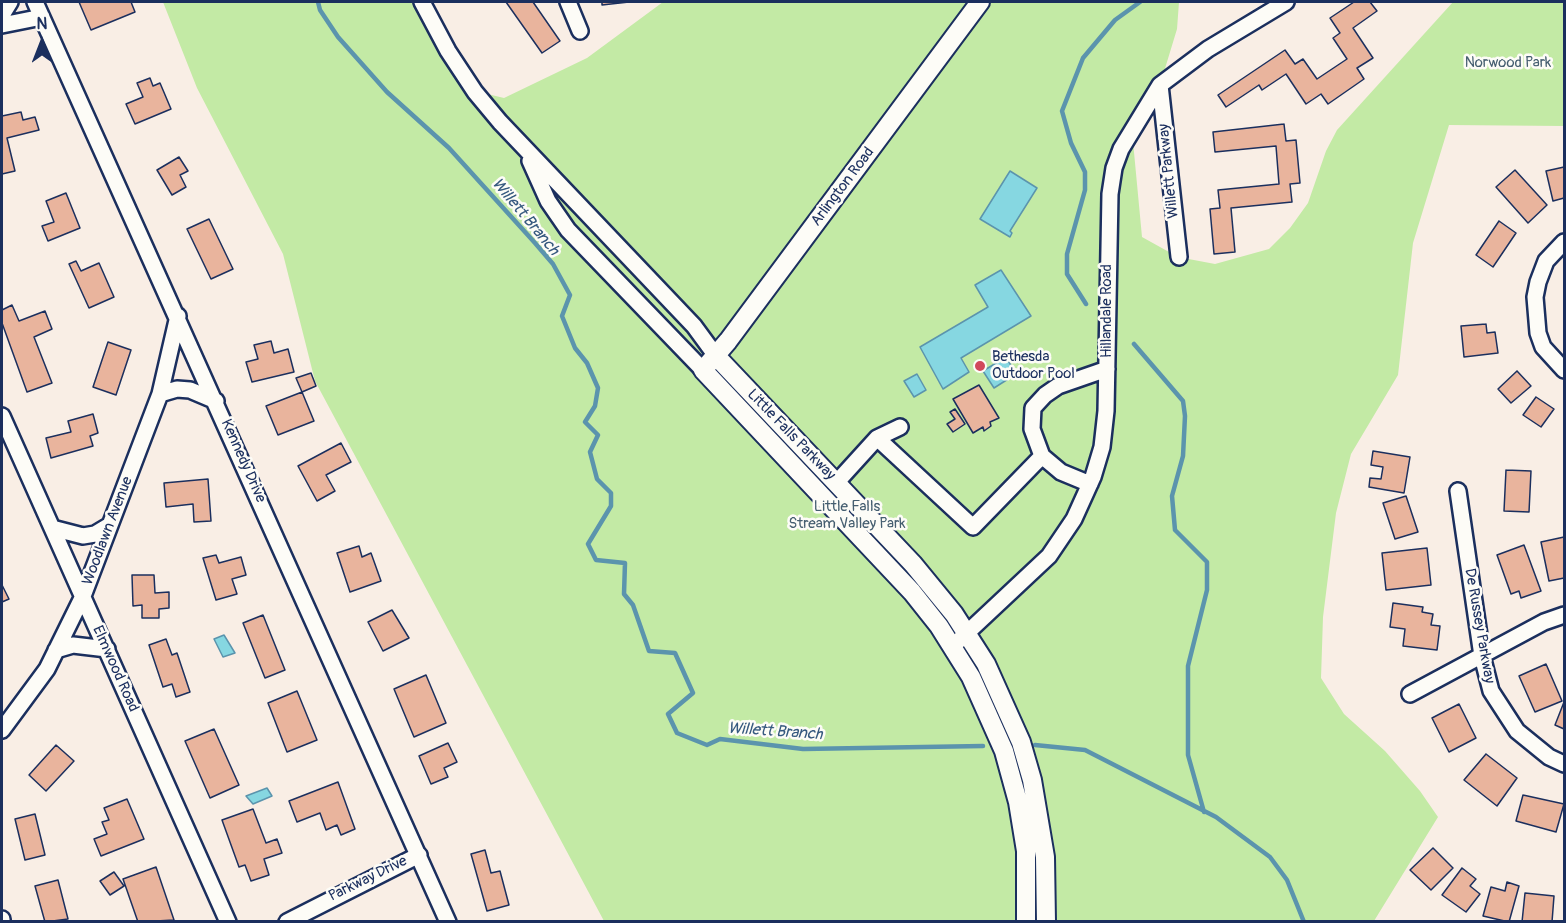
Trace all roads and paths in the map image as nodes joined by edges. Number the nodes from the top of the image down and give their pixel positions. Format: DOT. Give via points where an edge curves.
graph roads {
  1 [pos="10,2"];
  2 [pos="35,2"];
  3 [pos="422,2"];
  4 [pos="568,2"];
  5 [pos="980,2"];
  6 [pos="1286,2"];
  7 [pos="2,15"];
  8 [pos="42,17"];
  9 [pos="2,25"];
  10 [pos="580,32"];
  11 [pos="1160,85"];
  12 [pos="526,150"];
  13 [pos="1564,242"];
  14 [pos="1179,257"];
  15 [pos="178,316"];
  16 [pos="716,356"];
  17 [pos="1107,369"];
  18 [pos="703,370"];
  19 [pos="1564,370"];
  20 [pos="160,394"];
  21 [pos="216,401"];
  22 [pos="2,416"];
  23 [pos="900,428"];
  24 [pos="877,438"];
  25 [pos="1042,456"];
  26 [pos="837,482"];
  27 [pos="1090,484"];
  28 [pos="1458,491"];
  29 [pos="110,525"];
  30 [pos="52,528"];
  31 [pos="83,596"];
  32 [pos="1564,615"];
  33 [pos="967,632"];
  34 [pos="953,646"];
  35 [pos="107,649"];
  36 [pos="56,650"];
  37 [pos="1482,656"];
  38 [pos="1410,694"];
  39 [pos="2,730"];
  40 [pos="1564,764"];
  41 [pos="419,855"];
  42 [pos="228,921"];
  43 [pos="287,921"];
  44 [pos="448,921"];
  45 [pos="1026,921"];
  46 [pos="1046,921"];
  1 -- 7 [label="street"];
  2 -- 8 [label="street, Kennedy Drive"];
  3 -- 12 [label="street, Little Falls Parkway" via="475,92"];
  4 -- 10 [label="street"];
  5 -- 16 [label="main road, Arlington Road"];
  6 -- 11 [label="street, Hillandale Road" via="1208,49"];
  8 -- 9 [label="street"];
  8 -- 15 [label="street, Kennedy Drive"];
  11 -- 14 [label="street, Willett Parkway"];
  11 -- 17 [label="street, Hillandale Road" via="1132,129 1114,168 1107,224"];
  12 -- 16 [label="street, Little Falls Parkway" via="694,326"];
  12 -- 18 [label="street, Little Falls Parkway" via="548,201 568,230"];
  13 -- 19 [label="street" via="1546,261 1531,297 1543,347"];
  15 -- 20 [label="street, Woodlawn Avenue"];
  15 -- 21 [label="street, Kennedy Drive"];
  16 -- 18 [label="main road, Arlington Road"];
  16 -- 26 [label="main road, Little Falls Parkway"];
  17 -- 25 [label="street" via="1058,386 1038,401 1031,420"];
  17 -- 27 [label="street, Hillandale Road" via="1102,447"];
  18 -- 34 [label="main road, Little Falls Parkway" via="887,564"];
  20 -- 21 [label="street" via="189,390"];
  20 -- 29 [label="street, Woodlawn Avenue"];
  21 -- 41 [label="street, Kennedy Drive"];
  22 -- 30 [label="street, Elmwood Road"];
  23 -- 24 [label="street"];
  24 -- 25 [label="street" via="973,527"];
  24 -- 26 [label="street"];
  25 -- 27 [label="street" via="1061,472"];
  26 -- 33 [label="main road, Little Falls Parkway" via="934,588"];
  27 -- 33 [label="street, Hillandale Road" via="1074,519 1049,556"];
  28 -- 37 [label="street, De Russey Parkway"];
  29 -- 30 [label="street" via="83,536"];
  29 -- 31 [label="street, Woodlawn Avenue"];
  30 -- 31 [label="street, Elmwood Road"];
  31 -- 35 [label="street, Elmwood Road"];
  31 -- 36 [label="street, Woodlawn Avenue"];
  32 -- 37 [label="street"];
  33 -- 34 [label="street, Hillandale Road"];
  33 -- 46 [label="main road, Little Falls Parkway" via="1002,696 1032,780 1045,857"];
  34 -- 45 [label="main road, Little Falls Parkway" via="987,708 1015,792 1026,852"];
  35 -- 36 [label="street" via="73,645"];
  35 -- 42 [label="street, Elmwood Road"];
  36 -- 39 [label="street, Woodlawn Avenue" via="47,669"];
  37 -- 38 [label="street"];
  37 -- 40 [label="street, De Russey Parkway" via="1491,691 1504,714 1532,745"];
  41 -- 43 [label="street, Parkway Drive"];
  41 -- 44 [label="street, Kennedy Drive"];
}
